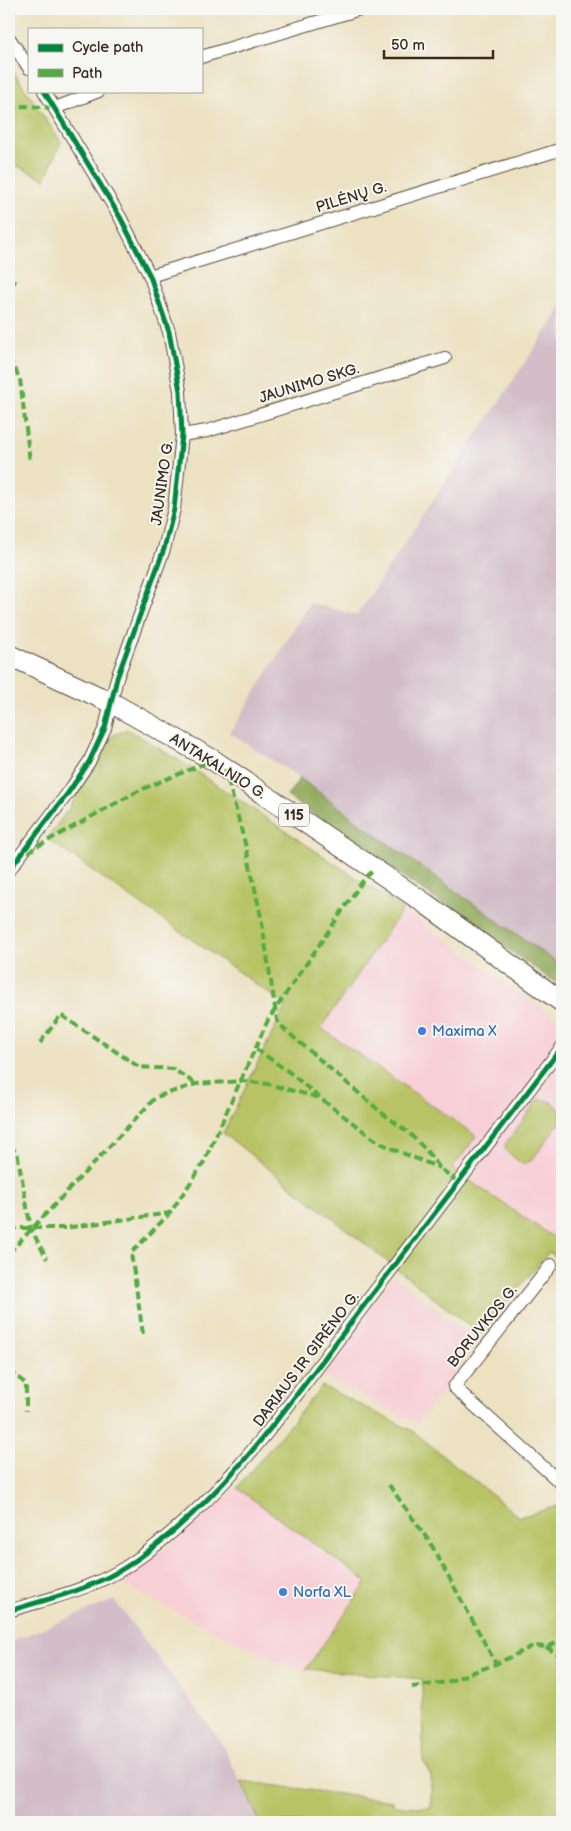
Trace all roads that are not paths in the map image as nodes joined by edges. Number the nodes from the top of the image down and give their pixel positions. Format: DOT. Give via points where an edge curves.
graph roads {
  1 [pos="360,9"];
  2 [pos="9,38"];
  3 [pos="202,57"];
  4 [pos="28,66"];
  5 [pos="45,92"];
  6 [pos="96,92"];
  7 [pos="55,108"];
  8 [pos="562,149"];
  9 [pos="150,276"];
  10 [pos="446,358"];
  11 [pos="182,435"];
  12 [pos="9,655"];
  13 [pos="112,703"];
  14 [pos="9,870"];
  15 [pos="562,1002"];
  16 [pos="562,1047"];
  17 [pos="551,1265"];
  18 [pos="562,1484"];
  19 [pos="9,1611"];
  1 -- 3 [label="street"];
  2 -- 4 [label="street"];
  5 -- 7 [label="street, JAUNIMO G."];
  6 -- 7 [label="street"];
  7 -- 9 [label="street, JAUNIMO G." via="120,217"];
  8 -- 9 [label="street, PILĖNŲ G."];
  9 -- 11 [label="street, JAUNIMO G." via="169,332 180,391"];
  10 -- 11 [label="street, JAUNIMO SKG." via="207,432"];
  11 -- 13 [label="street, JAUNIMO G." via="174,509 164,549 116,678"];
  12 -- 13 [label="main road, ANTAKALNIO G. / 115"];
  13 -- 14 [label="street, JAUNIMO G." via="105,728 89,762"];
  13 -- 15 [label="main road, ANTAKALNIO G. / 115" via="213,760 426,904"];
  16 -- 19 [label="street, DARIAUS IR GIRĖNO G." via="306,1385 221,1487 168,1536 110,1577"];
  17 -- 18 [label="street, BORUVKOS G." via="454,1387"];
}
